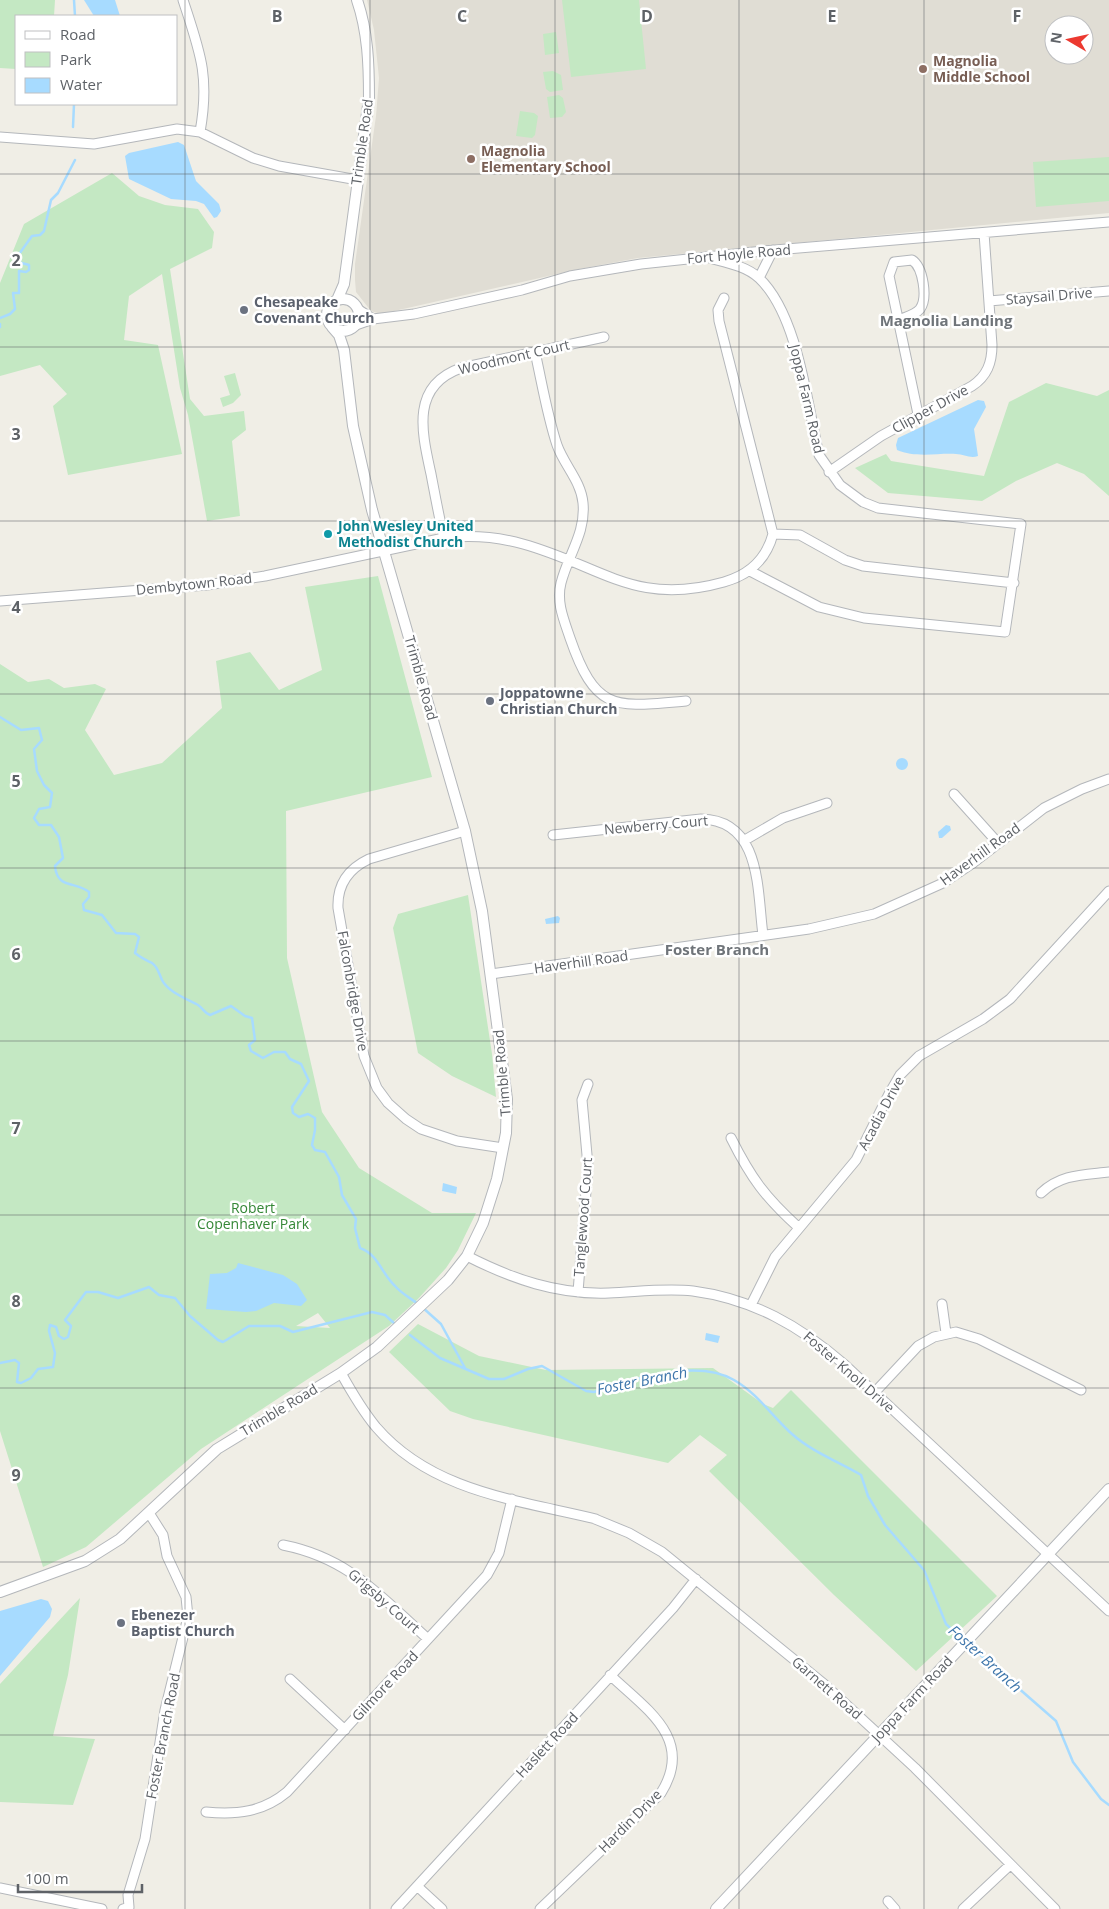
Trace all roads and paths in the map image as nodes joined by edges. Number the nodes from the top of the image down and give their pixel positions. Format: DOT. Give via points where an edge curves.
graph roads {
  1 [pos="183,0"];
  2 [pos="357,0"];
  3 [pos="200,132"];
  4 [pos="0,137"];
  5 [pos="358,180"];
  6 [pos="1109,222"];
  7 [pos="984,233"];
  8 [pos="773,250"];
  9 [pos="706,257"];
  10 [pos="759,278"];
  11 [pos="344,284"];
  12 [pos="1109,291"];
  13 [pos="724,298"];
  14 [pos="337,300"];
  15 [pos="989,301"];
  16 [pos="355,306"];
  17 [pos="373,319"];
  18 [pos="899,320"];
  19 [pos="332,327"];
  20 [pos="354,327"];
  21 [pos="604,337"];
  22 [pos="344,350"];
  23 [pos="536,352"];
  24 [pos="918,414"];
  25 [pos="829,472"];
  26 [pos="773,534"];
  27 [pos="444,538"];
  28 [pos="385,552"];
  29 [pos="570,561"];
  30 [pos="750,571"];
  31 [pos="1014,583"];
  32 [pos="0,601"];
  33 [pos="686,701"];
  34 [pos="1109,779"];
  35 [pos="954,794"];
  36 [pos="827,803"];
  37 [pos="465,831"];
  38 [pos="554,835"];
  39 [pos="745,840"];
  40 [pos="998,843"];
  41 [pos="1109,891"];
  42 [pos="763,936"];
  43 [pos="491,974"];
  44 [pos="588,1084"];
  45 [pos="731,1138"];
  46 [pos="503,1148"];
  47 [pos="1109,1172"];
  48 [pos="1041,1193"];
  49 [pos="798,1227"];
  50 [pos="467,1256"];
  51 [pos="578,1292"];
  52 [pos="942,1304"];
  53 [pos="751,1305"];
  54 [pos="946,1333"];
  55 [pos="340,1373"];
  56 [pos="1081,1390"];
  57 [pos="875,1392"];
  58 [pos="1109,1489"];
  59 [pos="512,1500"];
  60 [pos="149,1513"];
  61 [pos="283,1545"];
  62 [pos="1047,1555"];
  63 [pos="696,1579"];
  64 [pos="0,1592"];
  65 [pos="1109,1611"];
  66 [pos="428,1639"];
  67 [pos="610,1675"];
  68 [pos="290,1679"];
  69 [pos="345,1730"];
  70 [pos="879,1734"];
  71 [pos="206,1812"];
  72 [pos="1010,1864"];
  73 [pos="417,1886"];
  74 [pos="0,1888"];
  75 [pos="888,1901"];
  76 [pos="126,1908"];
  77 [pos="102,1909"];
  78 [pos="396,1909"];
  79 [pos="442,1909"];
  80 [pos="540,1909"];
  81 [pos="716,1909"];
  82 [pos="896,1909"];
  83 [pos="963,1909"];
  84 [pos="1055,1909"];
  1 -- 3 [label="street" via="204,73 206,90"];
  2 -- 5 [label="street, Trimble Road" via="370,70"];
  3 -- 4 [label="street" via="177,129 94,144"];
  3 -- 5 [label="street" via="253,158 279,166"];
  5 -- 11 [label="street, Trimble Road"];
  6 -- 7 [label="street, Fort Hoyle Road"];
  7 -- 8 [label="street, Fort Hoyle Road"];
  7 -- 15 [label="street, Clipper Drive"];
  8 -- 9 [label="street, Fort Hoyle Road"];
  8 -- 10 [label="street"];
  9 -- 10 [label="street, Joppa Farm Road" via="735,265"];
  9 -- 17 [label="street, Fort Hoyle Road" via="570,276 414,314"];
  10 -- 25 [label="street, Joppa Farm Road" via="782,308 791,329 819,455"];
  11 -- 14 [label="street, Trimble Road"];
  11 -- 16 [label="street"];
  12 -- 15 [label="street, Staysail Drive"];
  13 -- 26 [label="street" via="718,310 719,321"];
  14 -- 16 [label="street"];
  14 -- 19 [label="street" via="327,312"];
  15 -- 24 [label="street, Clipper Drive" via="992,352 984,376 972,386"];
  16 -- 17 [label="street"];
  16 -- 20 [label="street" via="360,315"];
  17 -- 20 [label="street, Fort Hoyle Road"];
  18 -- 18 [label="street" via="890,267 899,260 912,260 920,270 922,304 919,310"];
  18 -- 24 [label="street"];
  19 -- 20 [label="street" via="342,331"];
  19 -- 22 [label="street, Trimble Road" via="339,335"];
  20 -- 22 [label="street, Trimble Road"];
  21 -- 23 [label="street, Woodmont Court"];
  22 -- 28 [label="street, Trimble Road" via="354,433"];
  23 -- 27 [label="street, Woodmont Court" via="453,371 436,384 428,396 422,431"];
  23 -- 29 [label="street" via="557,444 583,500 582,528"];
  24 -- 25 [label="street, Clipper Drive"];
  25 -- 31 [label="street, Joppa Farm Road" via="851,495 878,508 1021,524"];
  26 -- 30 [label="street" via="766,554"];
  26 -- 31 [label="street" via="800,535 845,560 870,568"];
  27 -- 28 [label="street, Dembytown Road"];
  27 -- 29 [label="street, Dembytown Road" via="511,541"];
  28 -- 32 [label="street, Dembytown Road" via="207,585"];
  28 -- 37 [label="street, Trimble Road"];
  29 -- 30 [label="street, Dembytown Road" via="621,582 666,591 709,586 736,579"];
  29 -- 33 [label="street" via="561,582 560,608 586,677 599,692 619,703"];
  30 -- 31 [label="street" via="819,607 864,618 1005,632"];
  34 -- 40 [label="street, Haverhill Road" via="1058,800"];
  35 -- 40 [label="street"];
  36 -- 39 [label="street" via="783,818"];
  37 -- 43 [label="street, Trimble Road"];
  37 -- 46 [label="street, Falconbridge Drive" via="356,865 340,886 338,908 364,1056 377,1088 388,1103 421,1129 457,1141"];
  38 -- 39 [label="street, Newberry Court" via="710,819 725,823"];
  39 -- 42 [label="street" via="754,866"];
  40 -- 42 [label="street, Haverhill Road" via="943,883 899,905 848,922"];
  41 -- 49 [label="street, Acadia Drive" via="1010,999 983,1019 919,1056 906,1069 888,1094 856,1160"];
  42 -- 43 [label="street, Haverhill Road"];
  43 -- 46 [label="street, Trimble Road" via="507,1099"];
  44 -- 51 [label="street, Tanglewood Court" via="582,1100 588,1166"];
  45 -- 49 [label="street" via="753,1180"];
  46 -- 50 [label="street, Trimble Road" via="491,1201"];
  47 -- 48 [label="street" via="1062,1178"];
  49 -- 53 [label="street, Acadia Drive" via="775,1256"];
  50 -- 51 [label="street, Foster Knoll Drive" via="520,1281"];
  50 -- 55 [label="street, Trimble Road" via="448,1280 388,1338"];
  51 -- 53 [label="street, Foster Knoll Drive" via="681,1290"];
  52 -- 54 [label="street"];
  53 -- 57 [label="street, Foster Knoll Drive" via="810,1336"];
  54 -- 56 [label="street" via="968,1334"];
  54 -- 57 [label="street" via="918,1346"];
  55 -- 59 [label="street, Garnett Road" via="371,1421 405,1454 454,1483"];
  55 -- 60 [label="street, Trimble Road" via="217,1449"];
  57 -- 62 [label="street, Foster Knoll Drive"];
  58 -- 62 [label="street, Joppa Farm Road"];
  59 -- 63 [label="street, Garnett Road" via="596,1519 653,1545"];
  59 -- 66 [label="street, Gilmore Road" via="494,1564"];
  60 -- 64 [label="street, Trimble Road" via="120,1539 85,1561"];
  60 -- 76 [label="street, Foster Branch Road" via="163,1535 167,1556 186,1597 188,1617 165,1710 145,1839"];
  61 -- 66 [label="street, Grigsby Court" via="324,1557 351,1572"];
  62 -- 65 [label="street, Foster Knoll Drive"];
  62 -- 70 [label="street, Joppa Farm Road"];
  63 -- 67 [label="street, Haslett Road"];
  63 -- 70 [label="street, Garnett Road" via="824,1684"];
  66 -- 69 [label="street, Gilmore Road"];
  67 -- 73 [label="street, Haslett Road"];
  67 -- 80 [label="street, Hardin Drive" via="651,1713 666,1732 672,1746 671,1774 661,1793"];
  68 -- 69 [label="street"];
  69 -- 71 [label="street, Gilmore Road" via="280,1798 246,1813"];
  70 -- 72 [label="street, Garnett Road"];
  70 -- 81 [label="street, Joppa Farm Road"];
  72 -- 83 [label="street"];
  72 -- 84 [label="street, Garnett Road"];
  73 -- 78 [label="street, Haslett Road"];
  73 -- 79 [label="street"];
  74 -- 77 [label="street"];
  75 -- 82 [label="street"];
}
